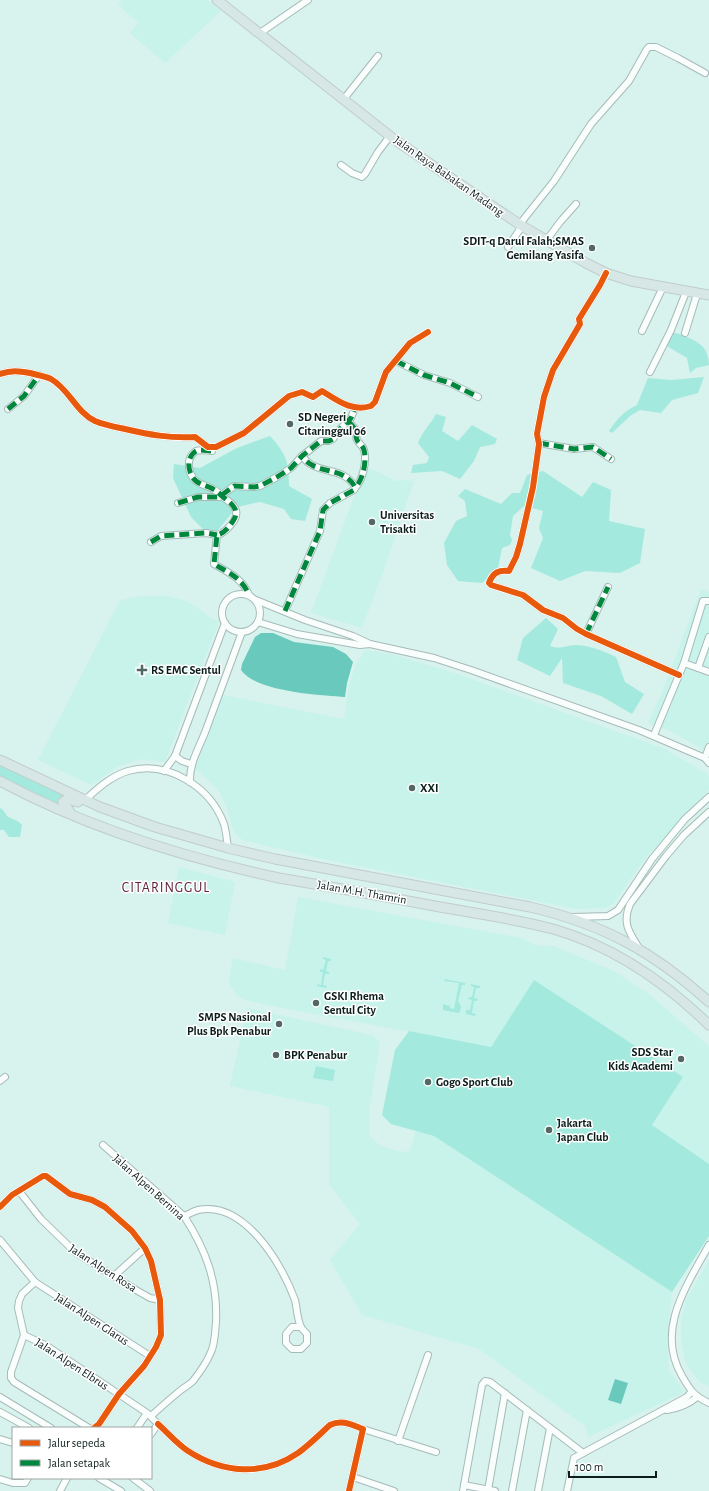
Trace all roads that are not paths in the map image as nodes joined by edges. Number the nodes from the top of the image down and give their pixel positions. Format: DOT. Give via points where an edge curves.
graph roads {
  1 [pos="217,0"];
  2 [pos="308,0"];
  3 [pos="260,33"];
  4 [pos="378,56"];
  5 [pos="705,73"];
  6 [pos="343,100"];
  7 [pos="390,136"];
  8 [pos="341,165"];
  9 [pos="576,204"];
  10 [pos="521,225"];
  11 [pos="546,241"];
  12 [pos="508,247"];
  13 [pos="606,273"];
  14 [pos="663,288"];
  15 [pos="686,292"];
  16 [pos="698,294"];
  17 [pos="709,296"];
  18 [pos="642,331"];
  19 [pos="428,332"];
  20 [pos="685,333"];
  21 [pos="396,361"];
  22 [pos="650,372"];
  23 [pos="0,374"];
  24 [pos="39,375"];
  25 [pos="478,397"];
  26 [pos="355,408"];
  27 [pos="8,409"];
  28 [pos="348,421"];
  29 [pos="538,443"];
  30 [pos="224,444"];
  31 [pos="302,456"];
  32 [pos="611,459"];
  33 [pos="354,488"];
  34 [pos="222,496"];
  35 [pos="178,503"];
  36 [pos="218,535"];
  37 [pos="151,542"];
  38 [pos="608,587"];
  39 [pos="249,595"];
  40 [pos="256,600"];
  41 [pos="709,601"];
  42 [pos="285,611"];
  43 [pos="258,622"];
  44 [pos="225,623"];
  45 [pos="242,632"];
  46 [pos="586,634"];
  47 [pos="709,637"];
  48 [pos="370,644"];
  49 [pos="684,663"];
  50 [pos="698,668"];
  51 [pos="709,672"];
  52 [pos="679,675"];
  53 [pos="654,735"];
  54 [pos="709,747"];
  55 [pos="175,756"];
  56 [pos="0,760"];
  57 [pos="707,760"];
  58 [pos="191,764"];
  59 [pos="164,770"];
  60 [pos="0,781"];
  61 [pos="190,782"];
  62 [pos="709,797"];
  63 [pos="85,800"];
  64 [pos="100,807"];
  65 [pos="709,812"];
  66 [pos="80,817"];
  67 [pos="685,819"];
  68 [pos="693,827"];
  69 [pos="228,848"];
  70 [pos="567,916"];
  71 [pos="600,929"];
  72 [pos="618,937"];
  73 [pos="596,946"];
  74 [pos="640,950"];
  75 [pos="611,952"];
  76 [pos="709,1002"];
  77 [pos="709,1026"];
  78 [pos="103,1145"];
  79 [pos="19,1191"];
  80 [pos="0,1207"];
  81 [pos="184,1216"];
  82 [pos="0,1240"];
  83 [pos="709,1245"];
  84 [pos="145,1248"];
  85 [pos="114,1276"];
  86 [pos="35,1282"];
  87 [pos="160,1300"];
  88 [pos="301,1328"];
  89 [pos="24,1335"];
  90 [pos="428,1355"];
  91 [pos="150,1356"];
  92 [pos="691,1392"];
  93 [pos="119,1394"];
  94 [pos="505,1394"];
  95 [pos="0,1397"];
  96 [pos="697,1397"];
  97 [pos="709,1403"];
  98 [pos="527,1410"];
  99 [pos="662,1411"];
  100 [pos="0,1412"];
  101 [pos="149,1415"];
  102 [pos="158,1424"];
  103 [pos="26,1427"];
  104 [pos="49,1427"];
  105 [pos="87,1427"];
  106 [pos="95,1427"];
  107 [pos="138,1427"];
  108 [pos="550,1428"];
  109 [pos="363,1429"];
  110 [pos="152,1433"];
  111 [pos="0,1439"];
  112 [pos="398,1441"];
  113 [pos="12,1443"];
  114 [pos="436,1452"];
  115 [pos="583,1453"];
  116 [pos="353,1477"];
  117 [pos="0,1479"];
  118 [pos="28,1479"];
  119 [pos="66,1479"];
  120 [pos="101,1479"];
  121 [pos="134,1479"];
  122 [pos="463,1488"];
  123 [pos="488,1490"];
  124 [pos="60,1491"];
  125 [pos="121,1491"];
  126 [pos="150,1491"];
  127 [pos="349,1491"];
  128 [pos="394,1491"];
  129 [pos="495,1491"];
  130 [pos="512,1491"];
  131 [pos="538,1491"];
  132 [pos="567,1491"];
  1 -- 3 [label="main road, Jalan Raya Babakan Madang"];
  2 -- 3 [label="street"];
  3 -- 6 [label="main road, Jalan Raya Babakan Madang"];
  4 -- 6 [label="street"];
  5 -- 10 [label="street" via="656,47 649,47 629,81 591,124 554,181"];
  6 -- 7 [label="main road, Jalan Raya Babakan Madang"];
  7 -- 8 [label="street" via="362,177"];
  7 -- 10 [label="main road, Jalan Raya Babakan Madang"];
  9 -- 11 [label="street"];
  10 -- 11 [label="main road, Jalan Raya Babakan Madang"];
  10 -- 12 [label="street"];
  11 -- 13 [label="main road, Jalan Raya Babakan Madang"];
  13 -- 14 [label="main road, Jalan Raya Babakan Madang"];
  13 -- 29 [label="street" via="553,370 542,406"];
  14 -- 15 [label="main road, Jalan Raya Babakan Madang"];
  14 -- 18 [label="street"];
  15 -- 16 [label="main road, Jalan Raya Babakan Madang"];
  15 -- 22 [label="street"];
  16 -- 17 [label="main road, Jalan Raya Babakan Madang"];
  16 -- 20 [label="street"];
  19 -- 21 [label="street" via="410,343"];
  21 -- 25 [label="street"];
  21 -- 26 [label="street" via="386,372 375,402 365,408"];
  23 -- 24 [label="street" via="12,370"];
  24 -- 27 [label="street" via="24,396"];
  24 -- 30 [label="street" via="51,379 96,422 161,437 195,437 210,448"];
  26 -- 28 [label="street"];
  26 -- 30 [label="street" via="341,404 322,391 313,397 302,392 297,393 289,396 244,433"];
  28 -- 31 [label="street" via="333,439 321,441"];
  28 -- 33 [label="street" via="356,430 358,443 364,450 362,478"];
  29 -- 32 [label="street" via="574,449 593,447"];
  29 -- 46 [label="street" via="533,487 516,557 509,571 496,572 489,582 491,585 523,595 543,610 563,618"];
  30 -- 34 [label="street" via="216,451 196,452 189,463 196,481"];
  31 -- 33 [label="street" via="314,466 340,474 352,483"];
  31 -- 34 [label="street" via="291,468 260,486 234,486"];
  33 -- 42 [label="street" via="330,503 324,510 320,531"];
  34 -- 35 [label="street" via="198,497"];
  34 -- 36 [label="street" via="234,505 236,515 230,526"];
  36 -- 37 [label="street" via="206,533 161,536"];
  36 -- 39 [label="street" via="214,564 244,584"];
  38 -- 46 [label="street"];
  39 -- 40 [label="street"];
  39 -- 44 [label="street" via="237,594 227,600 222,611"];
  40 -- 42 [label="street"];
  40 -- 43 [label="street" via="261,611"];
  41 -- 49 [label="street" via="703,601"];
  42 -- 48 [label="street"];
  43 -- 45 [label="street" via="250,630"];
  43 -- 48 [label="street" via="297,634 360,645"];
  44 -- 45 [label="street"];
  44 -- 55 [label="street"];
  45 -- 58 [label="street" via="207,729"];
  46 -- 52 [label="street"];
  47 -- 50 [label="street"];
  48 -- 53 [label="street" via="403,650 458,666"];
  49 -- 50 [label="street"];
  49 -- 52 [label="street"];
  50 -- 51 [label="street"];
  52 -- 53 [label="street"];
  53 -- 57 [label="street"];
  54 -- 57 [label="street"];
  55 -- 58 [label="street"];
  55 -- 59 [label="street"];
  56 -- 63 [label="main road, Jalan M.H. Thamrin"];
  58 -- 61 [label="street"];
  59 -- 61 [label="street" via="182,776"];
  59 -- 63 [label="street" via="137,769 123,773 102,785"];
  60 -- 66 [label="main road, Jalan M.H. Thamrin"];
  61 -- 69 [label="street" via="213,803 224,825"];
  62 -- 67 [label="street"];
  63 -- 64 [label="main road, Jalan M.H. Thamrin"];
  64 -- 66 [label="main road" via="64,800 64,806"];
  64 -- 69 [label="main road, Jalan M.H. Thamrin" via="155,827"];
  65 -- 68 [label="street"];
  66 -- 73 [label="main road, Jalan M.H. Thamrin" via="156,846 239,870 525,922 570,935"];
  67 -- 68 [label="street"];
  67 -- 70 [label="street" via="652,859 618,910 604,917"];
  68 -- 74 [label="street" via="664,858 626,913 628,930"];
  69 -- 70 [label="main road, Jalan M.H. Thamrin"];
  70 -- 71 [label="main road, Jalan M.H. Thamrin"];
  71 -- 72 [label="main road, Jalan M.H. Thamrin"];
  71 -- 73 [label="main road" via="604,937"];
  72 -- 74 [label="main road, Jalan M.H. Thamrin"];
  72 -- 75 [label="main road" via="610,946"];
  73 -- 75 [label="main road, Jalan M.H. Thamrin"];
  74 -- 76 [label="main road, Jalan M.H. Thamrin"];
  75 -- 77 [label="main road, Jalan M.H. Thamrin" via="632,963 672,992"];
  78 -- 81 [label="street, Jalan Alpen Bernina"];
  79 -- 80 [label="street"];
  79 -- 84 [label="street" via="46,1176 70,1194 92,1200 105,1207"];
  79 -- 85 [label="street, Jalan Alpen Rosa" via="41,1219 75,1252"];
  81 -- 88 [label="street" via="197,1210 219,1210 229,1214 262,1240 275,1258 288,1284"];
  81 -- 101 [label="street, Jalan Alpen Bernina" via="202,1248 213,1276 216,1331 212,1352 192,1382"];
  82 -- 86 [label="street, Jalan Alpen Glarus"];
  83 -- 92 [label="street" via="676,1308 672,1327 676,1366"];
  84 -- 85 [label="street"];
  84 -- 87 [label="street" via="151,1261"];
  85 -- 87 [label="street, Jalan Alpen Rosa" via="150,1298"];
  86 -- 89 [label="street" via="19,1300 18,1308"];
  86 -- 91 [label="street, Jalan Alpen Glarus"];
  87 -- 91 [label="street" via="161,1335"];
  89 -- 93 [label="street, Jalan Alpen Elbrus" via="47,1346"];
  89 -- 105 [label="street" via="11,1378"];
  90 -- 112 [label="street"];
  91 -- 93 [label="street"];
  92 -- 96 [label="street"];
  92 -- 99 [label="street"];
  93 -- 101 [label="street, Jalan Alpen Elbrus"];
  93 -- 106 [label="street"];
  94 -- 98 [label="street"];
  94 -- 122 [label="street" via="490,1382 485,1381 482,1385"];
  94 -- 123 [label="street"];
  95 -- 104 [label="street"];
  96 -- 97 [label="street"];
  96 -- 99 [label="street" via="677,1408"];
  98 -- 108 [label="street"];
  98 -- 130 [label="street"];
  99 -- 115 [label="street"];
  100 -- 103 [label="street"];
  101 -- 102 [label="street, Jalan Alpen Elbrus"];
  101 -- 107 [label="street, Jalan Alpen Bernina"];
  102 -- 109 [label="street, Jalan Alpen Elbrus" via="186,1450 200,1458 216,1465 249,1470 269,1468 284,1461 335,1423 345,1422"];
  102 -- 110 [label="street"];
  108 -- 115 [label="street"];
  108 -- 131 [label="street"];
  109 -- 112 [label="street, Jalan Alpen Elbrus"];
  109 -- 116 [label="street"];
  111 -- 113 [label="street"];
  112 -- 114 [label="street, Jalan Alpen Elbrus"];
  115 -- 132 [label="street" via="574,1458"];
  116 -- 127 [label="street"];
  116 -- 128 [label="street"];
  117 -- 118 [label="street" via="20,1484 26,1483"];
  119 -- 124 [label="street"];
  120 -- 125 [label="street"];
  121 -- 126 [label="street"];
  122 -- 123 [label="street"];
  123 -- 129 [label="street"];
}
